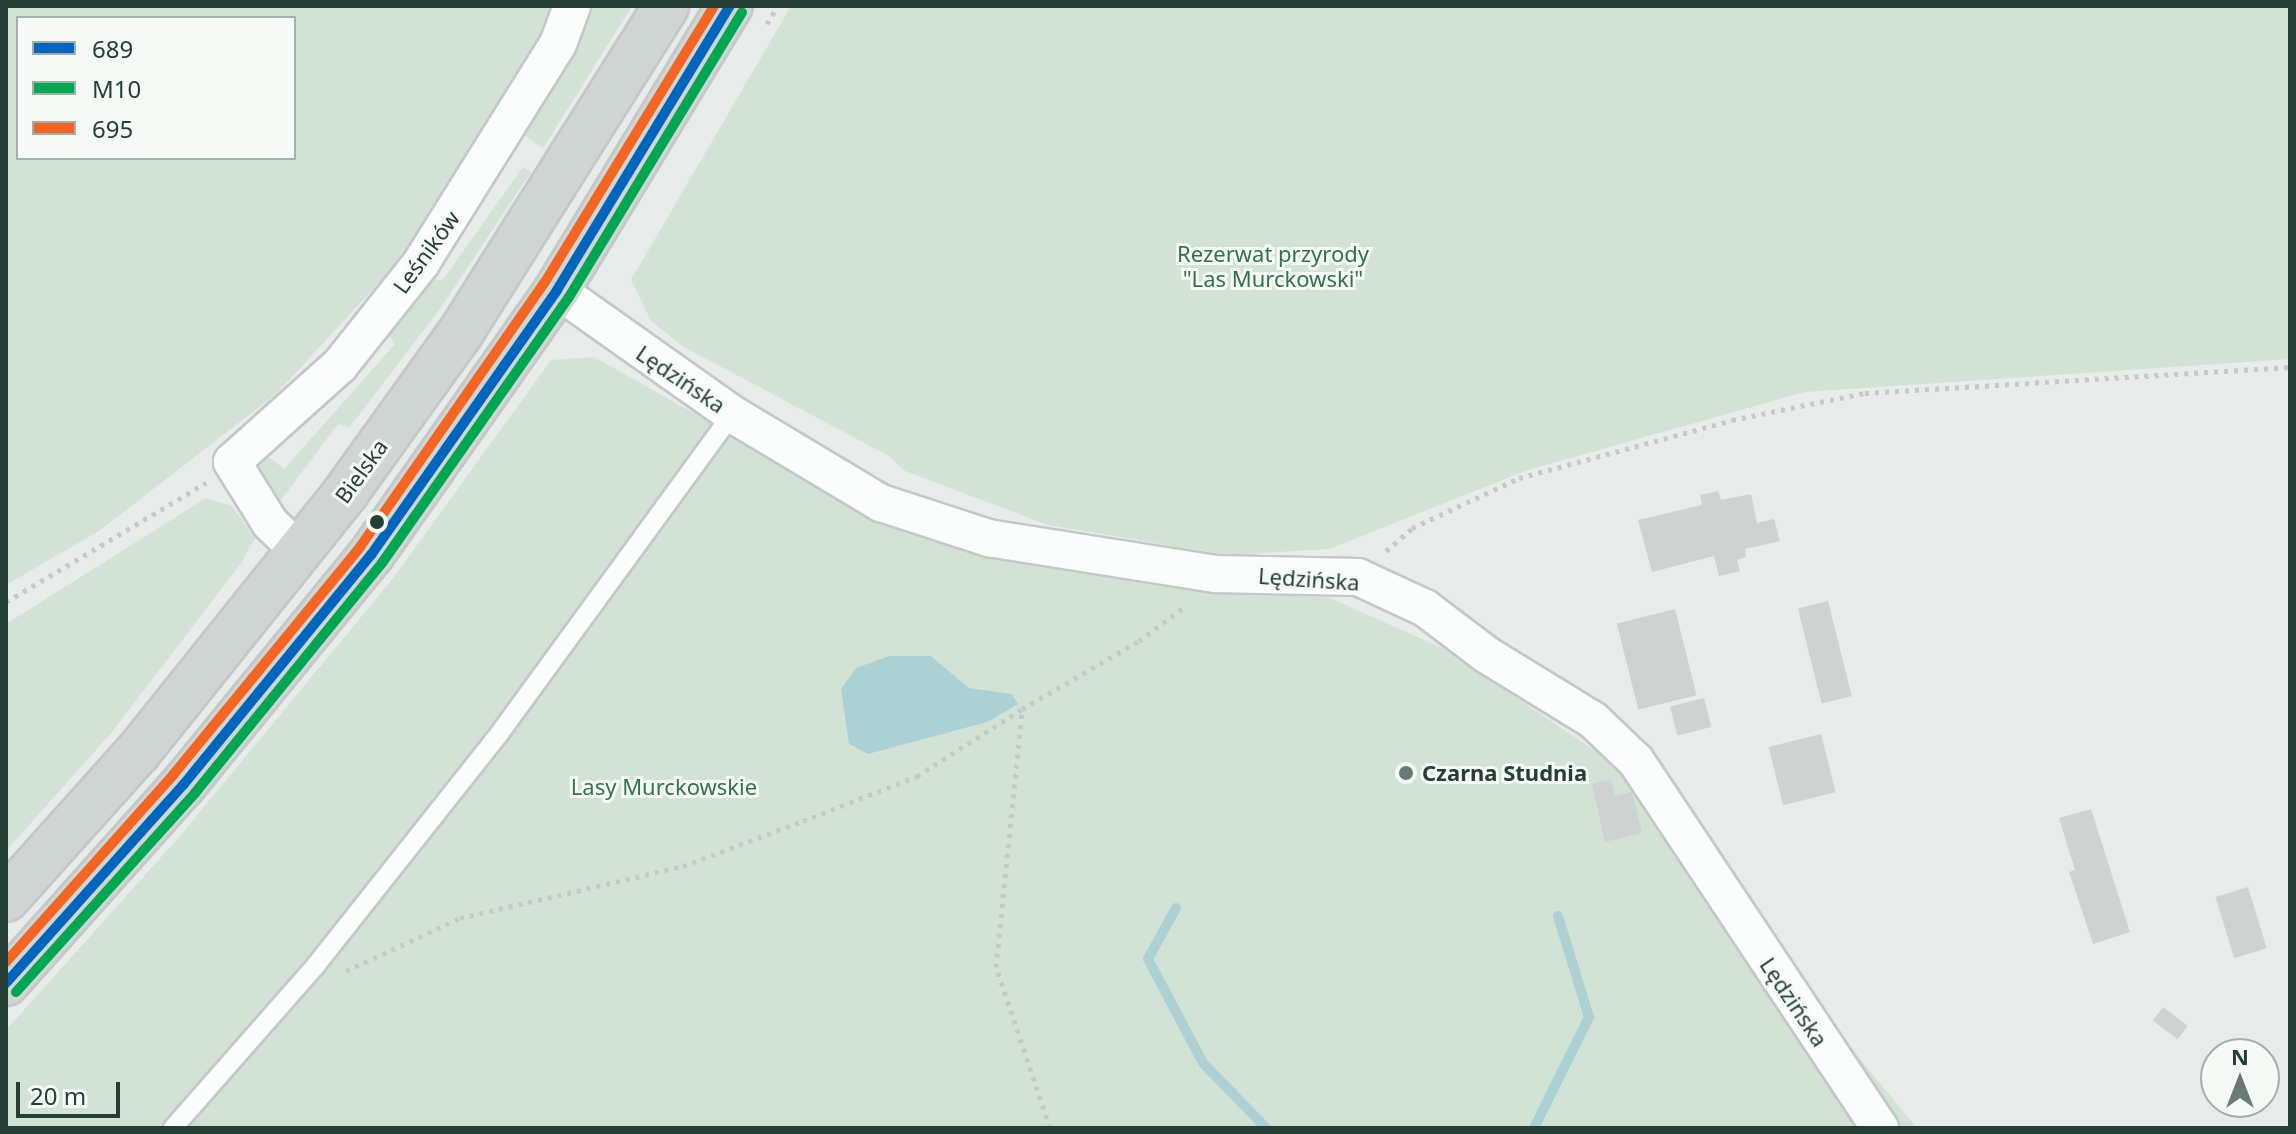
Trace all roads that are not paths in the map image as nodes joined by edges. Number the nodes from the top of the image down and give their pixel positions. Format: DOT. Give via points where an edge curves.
graph roads {
  1 [pos="572,6"];
  2 [pos="666,6"];
  3 [pos="730,6"];
  4 [pos="557,290"];
  5 [pos="732,414"];
  6 [pos="300,552"];
  7 [pos="6,899"];
  8 [pos="6,983"];
  9 [pos="173,1128"];
  10 [pos="1880,1128"];
  1 -- 6 [label="street, Leśników" via="550,57 421,263 340,365 232,462 270,523"];
  2 -- 6 [label="main road, Bielska" via="461,332"];
  3 -- 4 [label="main road"];
  4 -- 5 [label="street, Lędzińska"];
  4 -- 8 [label="main road" via="371,555 184,784"];
  5 -- 9 [label="lane" via="499,734 316,965"];
  5 -- 10 [label="street, Lędzińska" via="881,503 988,538 1216,574 1358,577 1425,608 1487,655 1593,720 1636,761"];
  6 -- 7 [label="main road, Bielska" via="138,752"];
}
